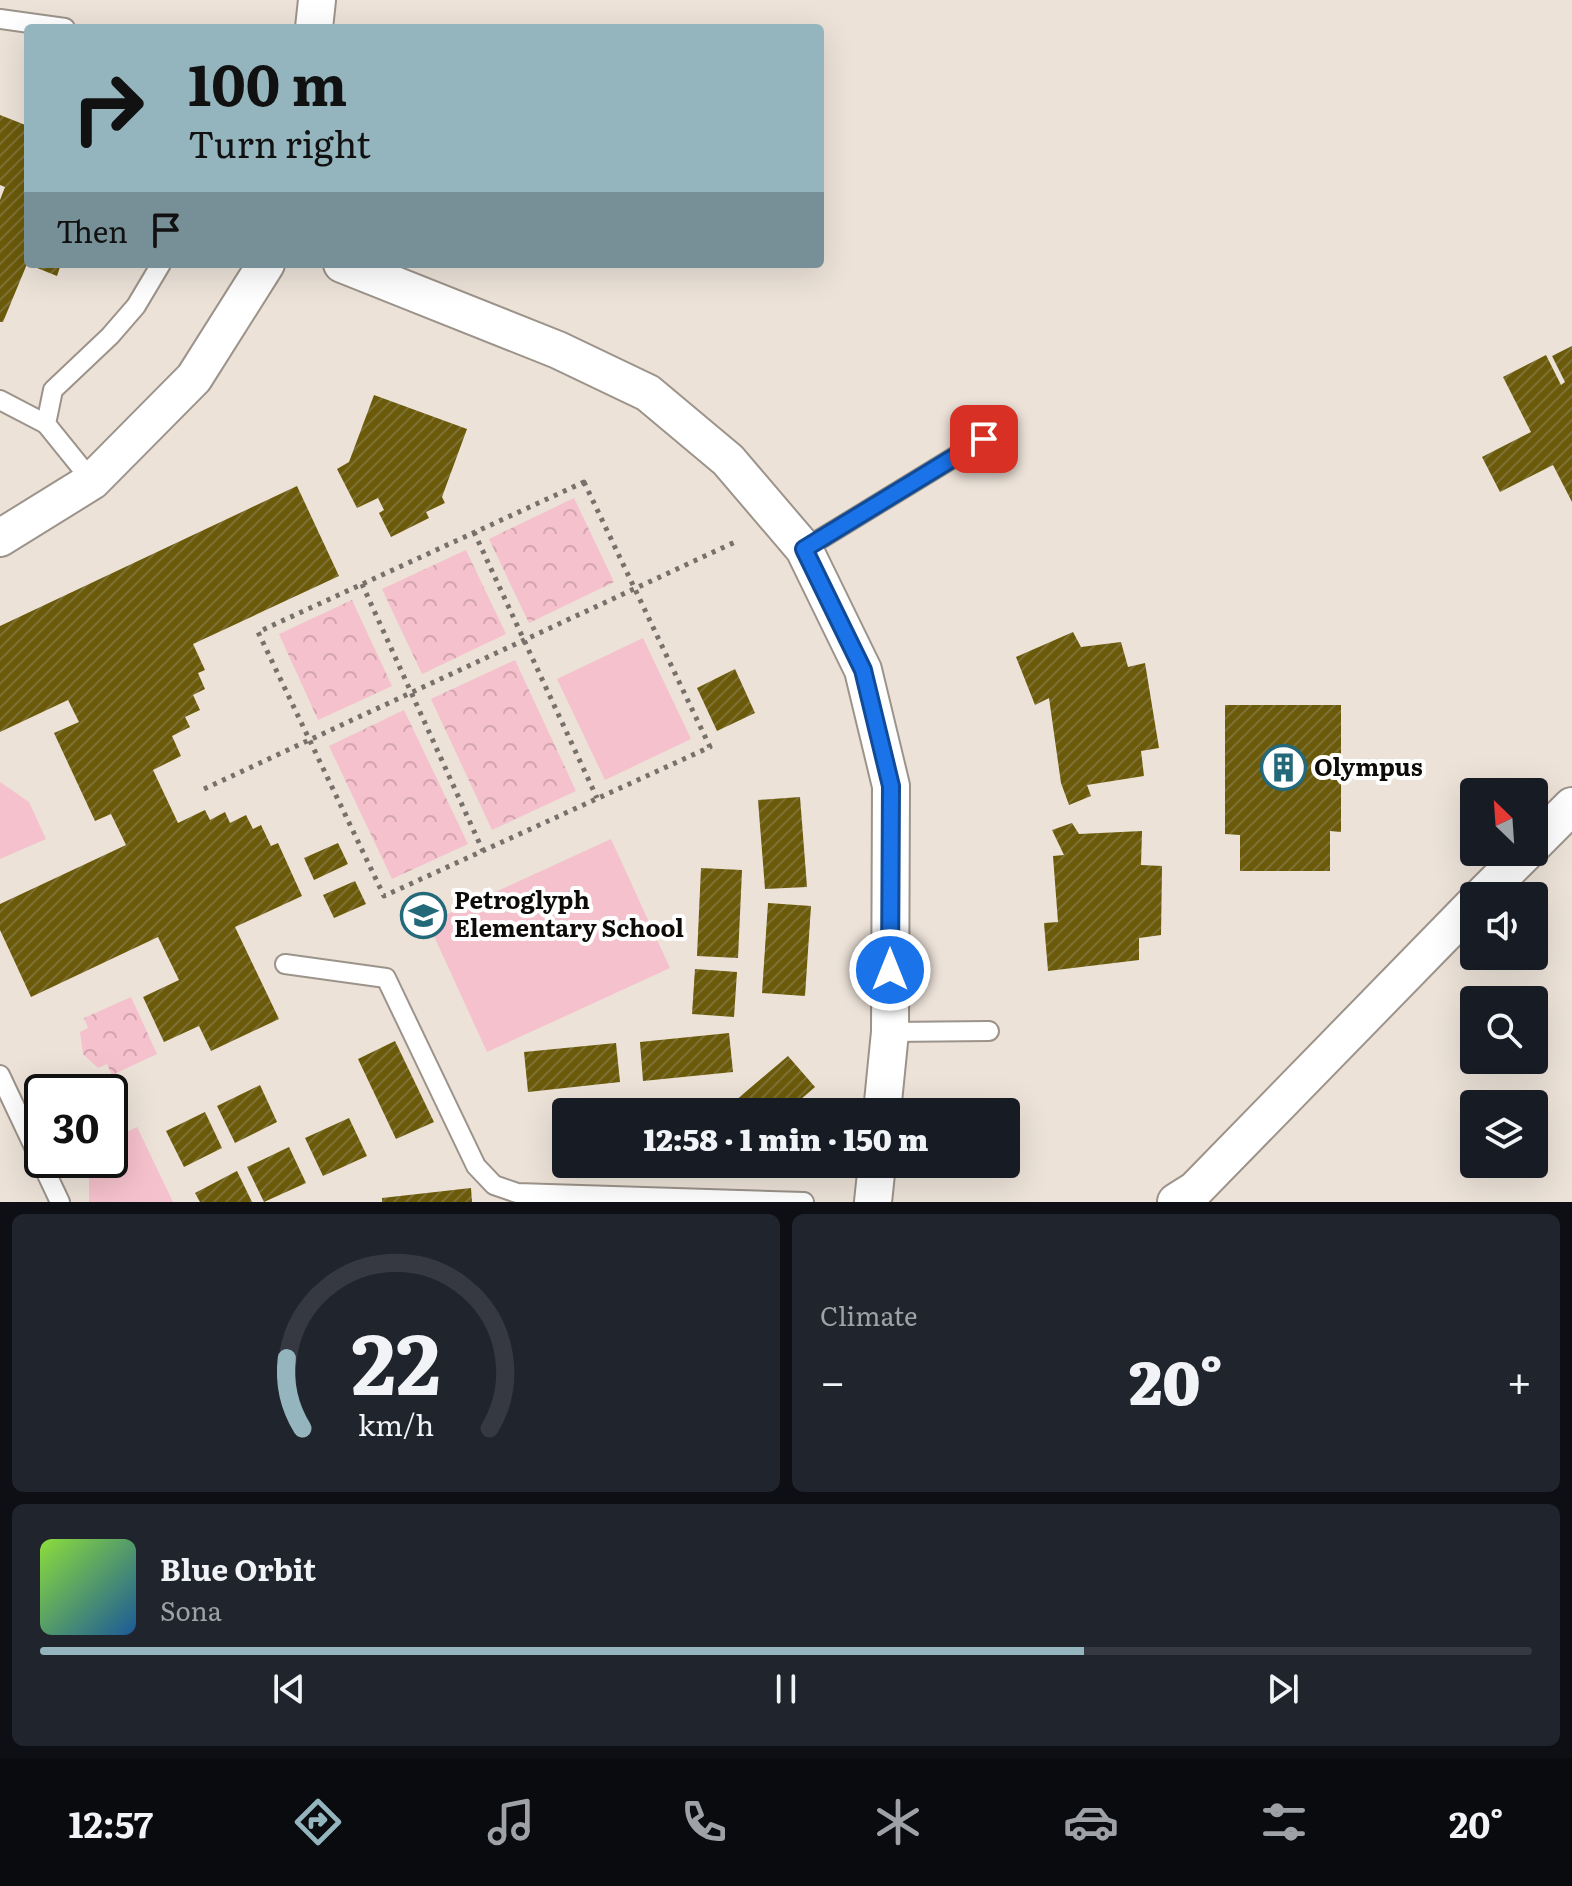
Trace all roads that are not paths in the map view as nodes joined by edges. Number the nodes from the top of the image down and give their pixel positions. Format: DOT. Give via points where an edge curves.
graph roads {
  1 [pos="317,0"];
  2 [pos="0,19"];
  3 [pos="36,24"];
  4 [pos="314,24"];
  5 [pos="159,268"];
  6 [pos="263,268"];
  7 [pos="352,268"];
  8 [pos="0,400"];
  9 [pos="46,424"];
  10 [pos="984,439"];
  11 [pos="92,481"];
  12 [pos="0,538"];
  13 [pos="804,549"];
  14 [pos="1572,806"];
  15 [pos="1548,830"];
  16 [pos="1512,866"];
  17 [pos="1496,882"];
  18 [pos="1460,918"];
  19 [pos="285,964"];
  20 [pos="989,1031"];
  21 [pos="890,1032"];
  22 [pos="0,1075"];
  23 [pos="883,1098"];
  24 [pos="876,1178"];
  25 [pos="60,1202"];
  26 [pos="804,1202"];
  27 [pos="873,1202"];
  28 [pos="1176,1202"];
  1 -- 4 [label="street"];
  2 -- 3 [label="lane"];
  5 -- 9 [label="lane" via="136,306 53,390"];
  6 -- 11 [label="street" via="194,378"];
  7 -- 13 [label="street" via="558,350 648,393 728,460"];
  8 -- 9 [label="lane"];
  9 -- 11 [label="lane"];
  10 -- 13 [label="lane"];
  11 -- 12 [label="street"];
  13 -- 21 [label="street" via="863,670 891,786"];
  14 -- 15 [label="street"];
  16 -- 17 [label="street"];
  18 -- 28 [label="street" via="1195,1190"];
  19 -- 26 [label="lane" via="386,978 476,1166 494,1185 517,1193"];
  20 -- 21 [label="lane"];
  21 -- 23 [label="street"];
  22 -- 25 [label="lane"];
  24 -- 27 [label="street"];
}
